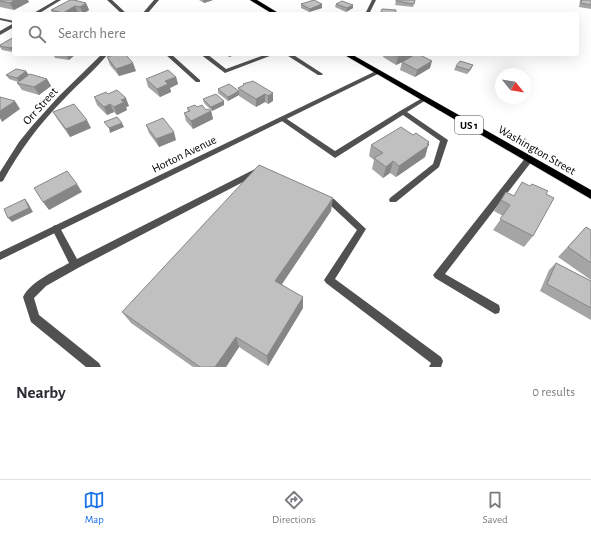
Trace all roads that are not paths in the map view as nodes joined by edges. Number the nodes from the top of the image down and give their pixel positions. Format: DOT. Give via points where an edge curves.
graph roads {
  1 [pos="59,0"];
  2 [pos="109,0"];
  3 [pos="157,0"];
  4 [pos="253,0"];
  5 [pos="374,0"];
  6 [pos="38,12"];
  7 [pos="124,12"];
  8 [pos="146,12"];
  9 [pos="274,12"];
  10 [pos="368,12"];
  11 [pos="0,19"];
  12 [pos="12,22"];
  13 [pos="12,26"];
  14 [pos="0,33"];
  15 [pos="103,56"];
  16 [pos="170,56"];
  17 [pos="206,56"];
  18 [pos="266,56"];
  19 [pos="291,56"];
  20 [pos="350,56"];
  21 [pos="378,72"];
  22 [pos="320,74"];
  23 [pos="198,81"];
  24 [pos="424,99"];
  25 [pos="402,112"];
  26 [pos="282,119"];
  27 [pos="529,159"];
  28 [pos="267,173"];
  29 [pos="0,179"];
  30 [pos="316,195"];
  31 [pos="591,195"];
  32 [pos="392,200"];
  33 [pos="56,229"];
  34 [pos="0,256"];
  35 [pos="75,265"];
  36 [pos="495,309"];
  37 [pos="96,367"];
  38 [pos="435,367"];
  1 -- 6 [label="street"];
  2 -- 7 [label="street"];
  3 -- 8 [label="street"];
  4 -- 9 [label="main road"];
  5 -- 10 [label="street"];
  11 -- 12 [label="street"];
  13 -- 14 [label="street"];
  15 -- 29 [label="street, Orr Street" via="38,124 16,151"];
  16 -- 23 [label="street"];
  17 -- 18 [label="street" via="225,71"];
  19 -- 22 [label="street"];
  20 -- 21 [label="main road, Washington Street / US 1"];
  21 -- 24 [label="main road, Washington Street / US 1"];
  21 -- 26 [label="street, Horton Avenue"];
  24 -- 25 [label="street"];
  24 -- 27 [label="main road, Washington Street / US 1"];
  25 -- 26 [label="street" via="335,156"];
  25 -- 32 [label="street" via="444,140 436,165"];
  26 -- 33 [label="street, Horton Avenue"];
  27 -- 31 [label="main road, Washington Street / US 1"];
  27 -- 36 [label="street" via="438,275"];
  28 -- 35 [label="street" via="260,170"];
  30 -- 38 [label="street" via="331,201 362,229 329,280 437,361"];
  33 -- 34 [label="street, Horton Avenue"];
  33 -- 35 [label="street"];
  35 -- 37 [label="street" via="44,283 28,297 35,318"];
}
